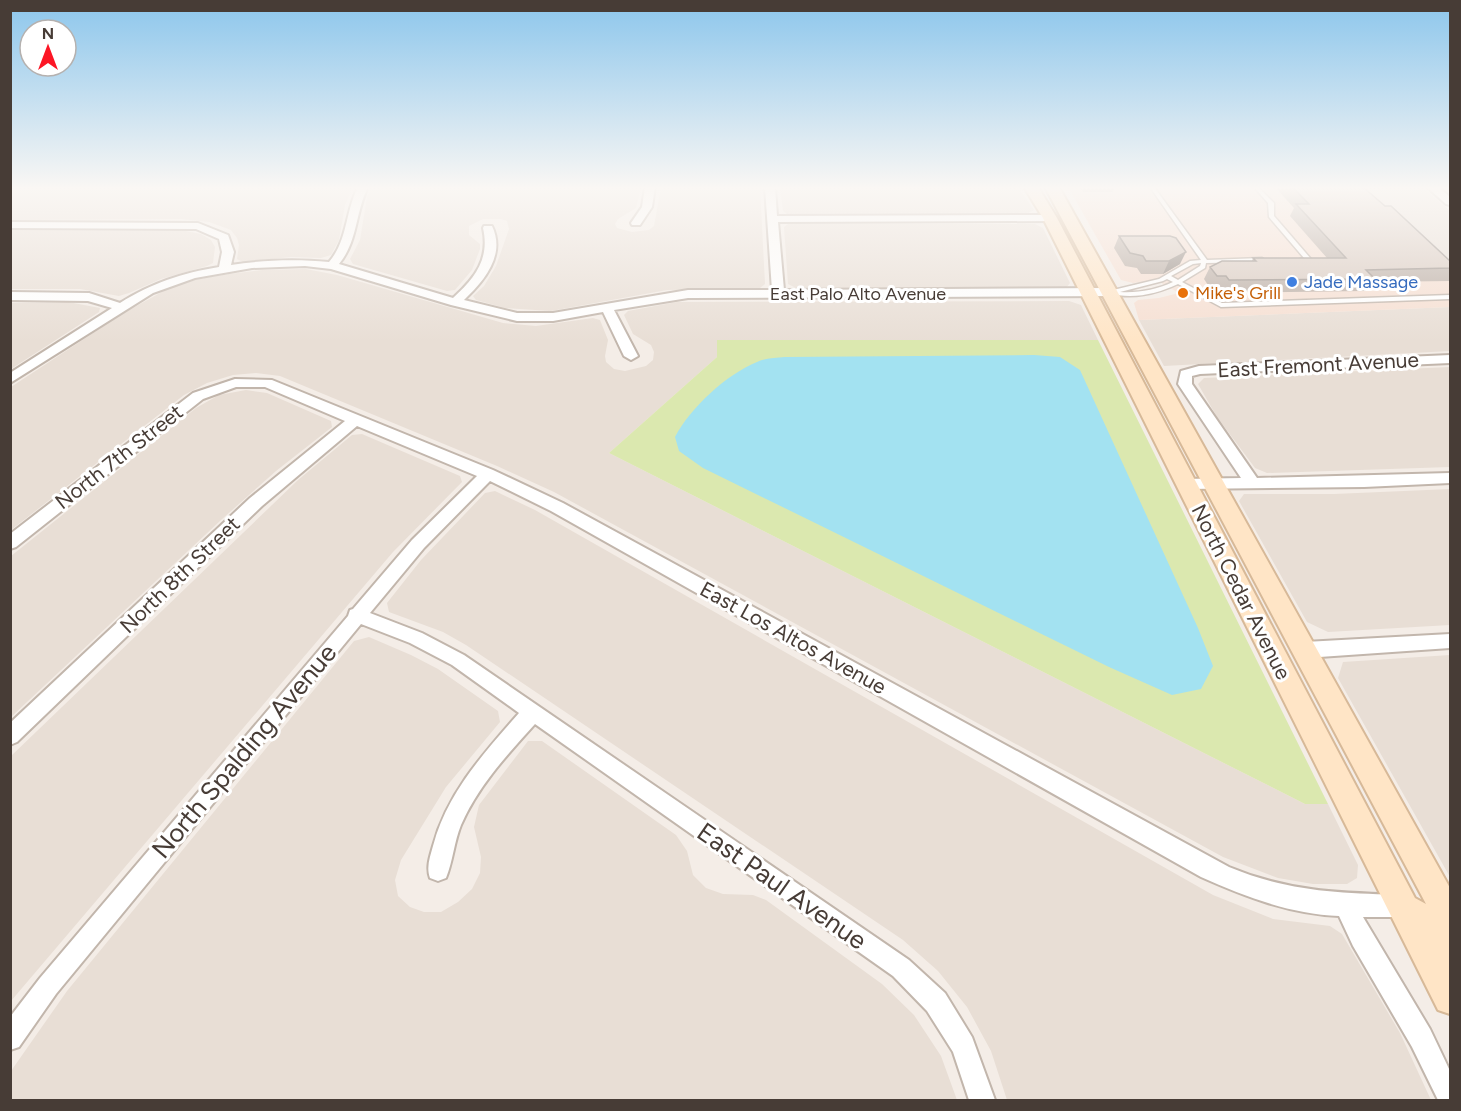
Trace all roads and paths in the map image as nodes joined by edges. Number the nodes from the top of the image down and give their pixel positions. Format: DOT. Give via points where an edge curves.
graph roads {
  1 [pos="224,239"];
  2 [pos="349,239"];
  3 [pos="492,239"];
  4 [pos="774,239"];
  5 [pos="1071,239"];
  6 [pos="1189,239"];
  7 [pos="1291,239"];
  8 [pos="1204,260"];
  9 [pos="1274,260"];
  10 [pos="1297,260"];
  11 [pos="332,266"];
  12 [pos="224,270"];
  13 [pos="1168,277"];
  14 [pos="1178,282"];
  15 [pos="1100,293"];
  16 [pos="778,294"];
  17 [pos="10,296"];
  18 [pos="1450,297"];
  19 [pos="455,302"];
  20 [pos="121,306"];
  21 [pos="607,308"];
  22 [pos="631,356"];
  23 [pos="1450,359"];
  24 [pos="10,379"];
  25 [pos="235,383"];
  26 [pos="355,420"];
  27 [pos="488,474"];
  28 [pos="1450,478"];
  29 [pos="1252,482"];
  30 [pos="1185,484"];
  31 [pos="1212,484"];
  32 [pos="10,543"];
  33 [pos="357,615"];
  34 [pos="1450,641"];
  35 [pos="1305,650"];
  36 [pos="532,713"];
  37 [pos="10,736"];
  38 [pos="438,870"];
  39 [pos="1346,905"];
  40 [pos="1404,906"];
  41 [pos="1450,918"];
  42 [pos="1450,957"];
  43 [pos="1450,998"];
  44 [pos="10,1038"];
  45 [pos="1450,1098"];
  46 [pos="982,1101"];
  1 -- 12 [label="street" via="228,252"];
  2 -- 11 [label="street"];
  3 -- 19 [label="street" via="489,260 475,284"];
  4 -- 16 [label="street"];
  5 -- 15 [label="main road, North Cedar Avenue"];
  6 -- 8 [label="lane"];
  7 -- 10 [label="lane" via="1309,260"];
  8 -- 9 [label="lane"];
  8 -- 13 [label="lane" via="1192,262"];
  8 -- 14 [label="lane" via="1203,267"];
  11 -- 12 [label="street, East Palo Alto Avenue" via="269,264"];
  11 -- 19 [label="street, East Palo Alto Avenue"];
  12 -- 20 [label="street, East Palo Alto Avenue" via="177,279"];
  13 -- 14 [label="lane"];
  13 -- 15 [label="lane"];
  14 -- 15 [label="lane" via="1143,294"];
  14 -- 18 [label="lane" via="1221,304"];
  15 -- 16 [label="street, East Palo Alto Avenue"];
  15 -- 30 [label="main road, North Cedar Avenue"];
  15 -- 31 [label="main road, North Cedar Avenue"];
  16 -- 21 [label="street, East Palo Alto Avenue" via="675,295"];
  17 -- 20 [label="street" via="89,297"];
  19 -- 21 [label="street, East Palo Alto Avenue" via="501,315 535,318"];
  20 -- 24 [label="street, East Palo Alto Avenue"];
  21 -- 22 [label="street"];
  23 -- 29 [label="street, East Fremont Avenue" via="1199,370 1186,374 1185,384"];
  25 -- 26 [label="street, East Los Altos Avenue" via="277,386"];
  25 -- 32 [label="street, North 7th Street" via="208,390 188,402"];
  26 -- 27 [label="street, East Los Altos Avenue"];
  26 -- 37 [label="street, North 8th Street" via="256,502"];
  27 -- 33 [label="street, North Spalding Avenue" via="418,544"];
  27 -- 39 [label="street, East Los Altos Avenue" via="557,507 1209,869 1279,896"];
  28 -- 29 [label="street"];
  29 -- 31 [label="street"];
  30 -- 31 [label="street"];
  30 -- 40 [label="main road, North Cedar Avenue"];
  31 -- 35 [label="main road, North Cedar Avenue"];
  33 -- 36 [label="street, East Paul Avenue" via="416,638 458,660"];
  33 -- 44 [label="street, North Spalding Avenue" via="48,986"];
  34 -- 35 [label="street"];
  35 -- 41 [label="main road, North Cedar Avenue"];
  36 -- 38 [label="street" via="469,790 444,841"];
  36 -- 46 [label="street, East Paul Avenue" via="901,968 936,1002 963,1046"];
  39 -- 40 [label="street, East Los Altos Avenue"];
  39 -- 45 [label="street"];
  40 -- 42 [label="main road" via="1439,937"];
  40 -- 43 [label="main road, North Cedar Avenue"];
}
